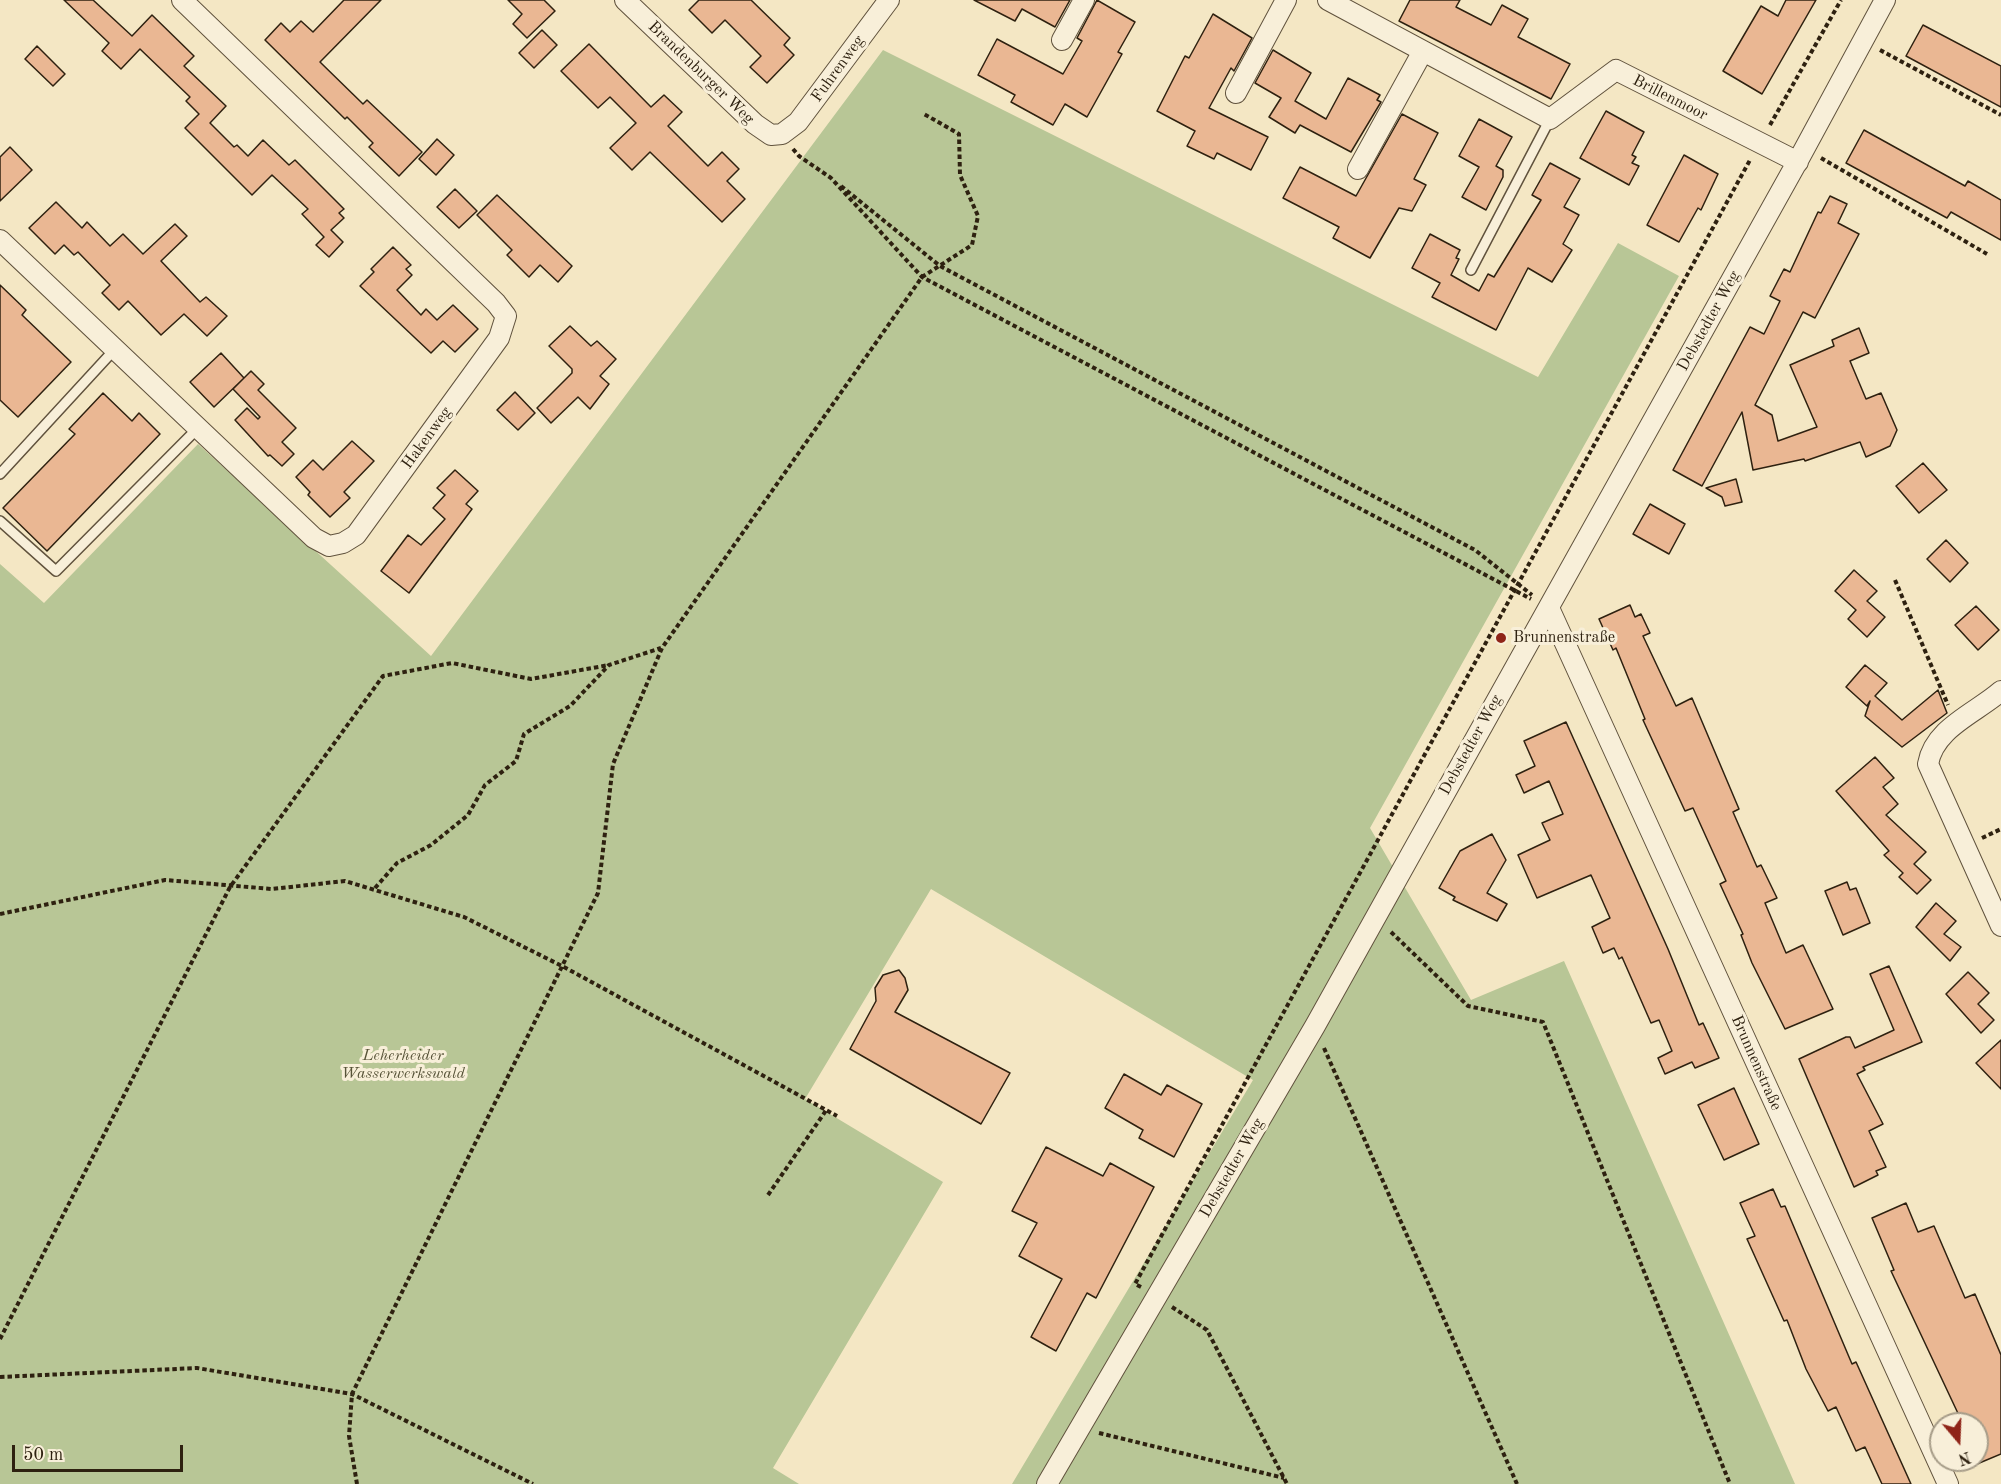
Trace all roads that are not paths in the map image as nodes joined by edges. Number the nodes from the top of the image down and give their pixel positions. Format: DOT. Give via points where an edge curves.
graph roads {
  1 [pos="182,0"];
  2 [pos="625,0"];
  3 [pos="889,0"];
  4 [pos="1084,0"];
  5 [pos="1286,0"];
  6 [pos="1328,0"];
  7 [pos="1885,0"];
  8 [pos="1062,40"];
  9 [pos="1423,51"];
  10 [pos="1236,93"];
  11 [pos="1550,119"];
  12 [pos="782,134"];
  13 [pos="1801,156"];
  14 [pos="1358,169"];
  15 [pos="0,240"];
  16 [pos="1471,270"];
  17 [pos="115,349"];
  18 [pos="198,428"];
  19 [pos="0,474"];
  20 [pos="0,521"];
  21 [pos="1549,608"];
  22 [pos="2001,691"];
  23 [pos="2001,926"];
  24 [pos="1047,1484"];
  25 [pos="1948,1484"];
  1 -- 18 [label="street, Hakenweg" via="506,316 499,338 356,535 343,543 329,546 314,538"];
  2 -- 12 [label="street, Brandenburger Weg" via="765,133"];
  3 -- 12 [label="street, Fuhrenweg" via="806,112"];
  4 -- 8 [label="street"];
  5 -- 10 [label="street"];
  6 -- 9 [label="street"];
  7 -- 13 [label="street, Debstedter Weg"];
  9 -- 11 [label="street"];
  9 -- 14 [label="street"];
  11 -- 13 [label="street, Brillenmoor" via="1616,70 1760,143"];
  11 -- 16 [label="lane"];
  13 -- 21 [label="street, Debstedter Weg"];
  15 -- 17 [label="street, Hakenweg"];
  17 -- 18 [label="street, Hakenweg"];
  17 -- 19 [label="lane"];
  18 -- 20 [label="lane" via="56,571"];
  21 -- 24 [label="street, Debstedter Weg" via="1315,1026"];
  21 -- 25 [label="street, Brunnenstraße"];
  22 -- 23 [label="street" via="1940,737 1930,750 1928,764"];
}
